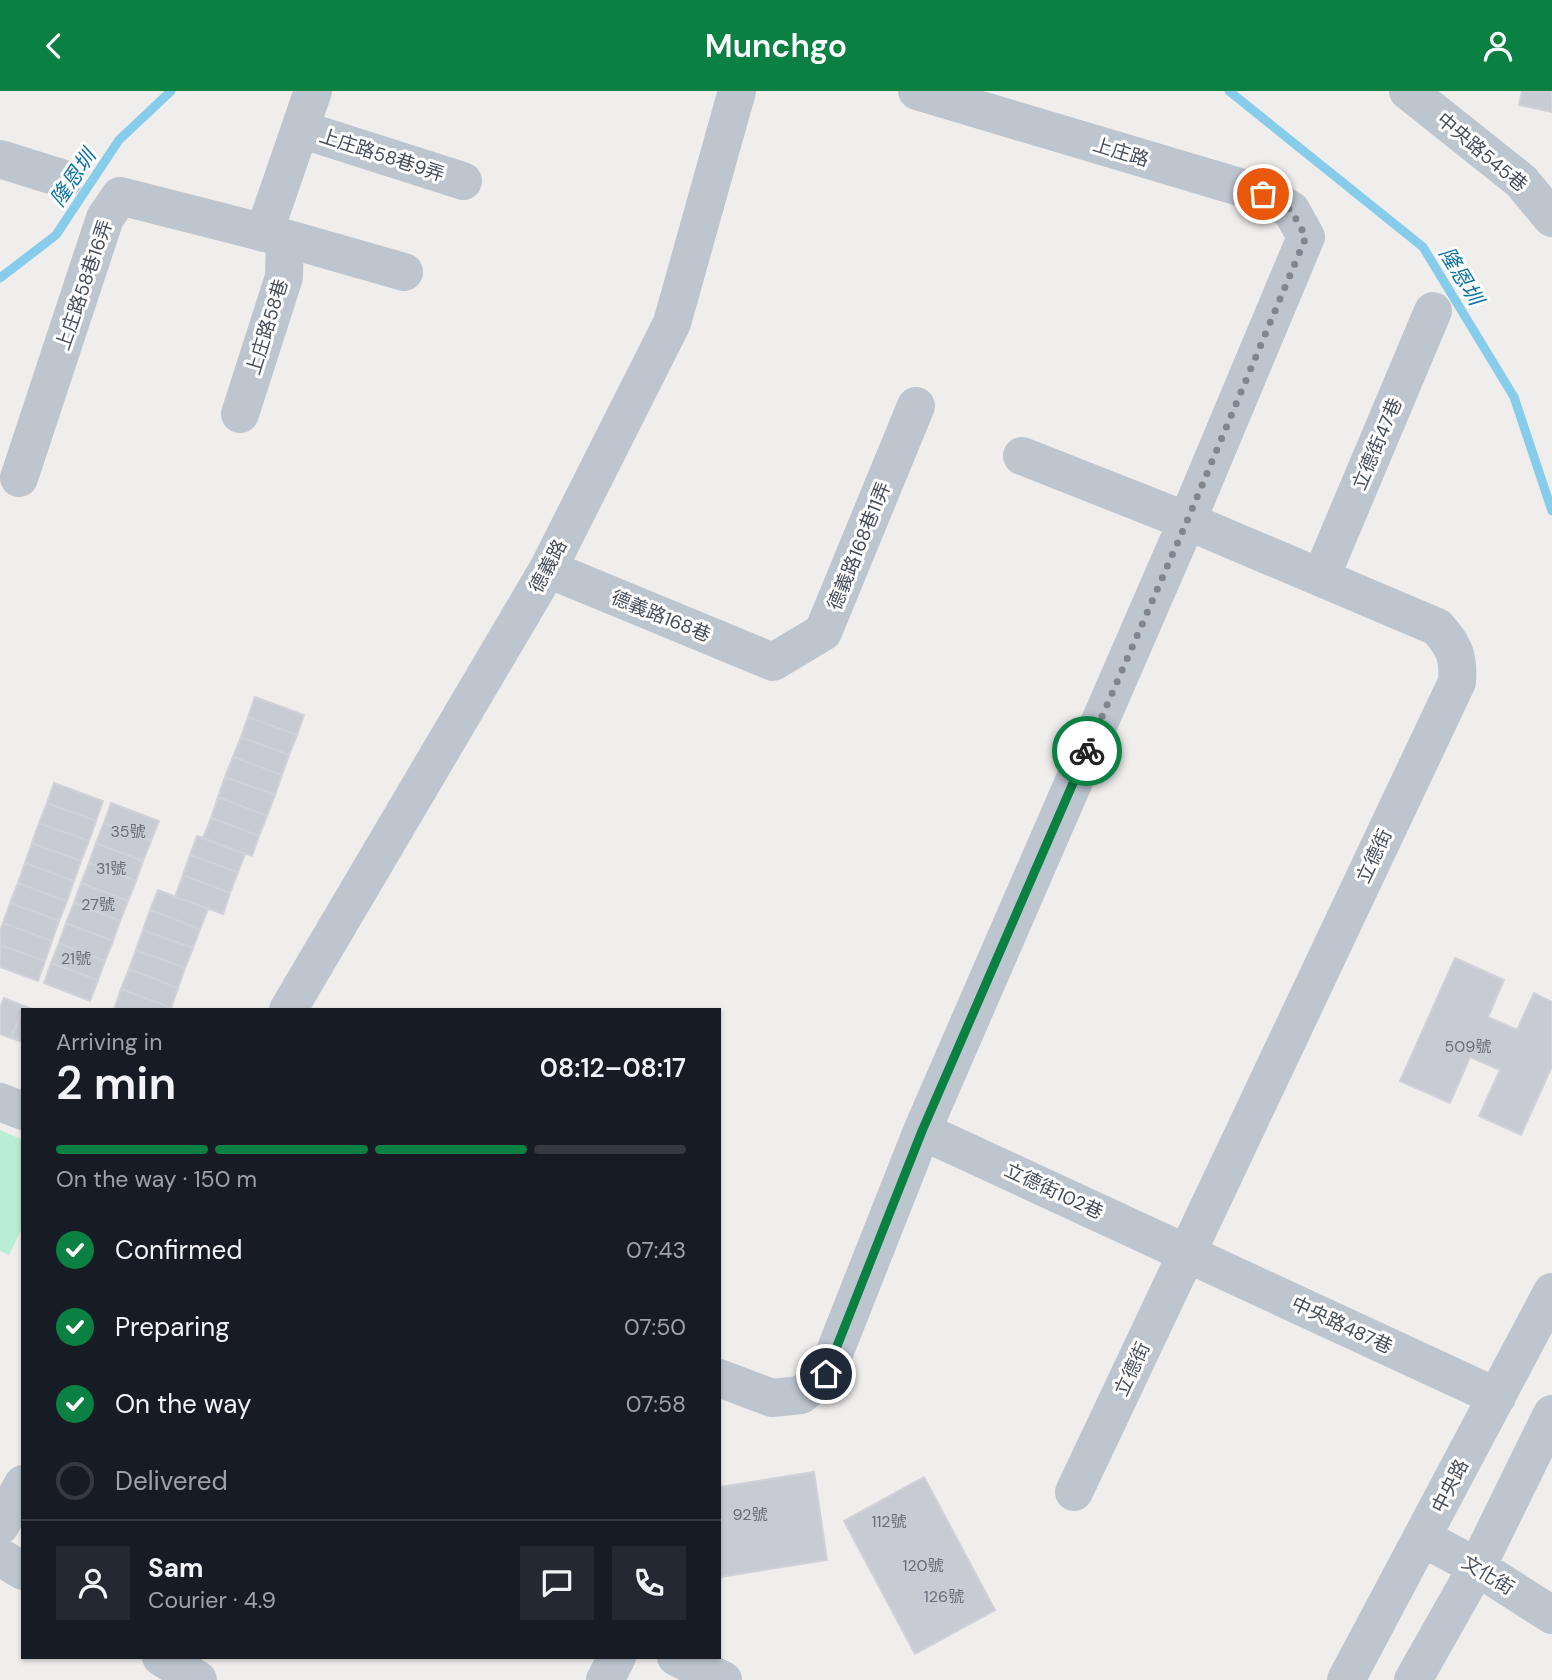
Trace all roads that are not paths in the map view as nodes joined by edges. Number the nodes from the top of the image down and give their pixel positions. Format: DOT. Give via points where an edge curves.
graph roads {
  1 [pos="313,91"];
  2 [pos="737,91"];
  3 [pos="917,91"];
  4 [pos="1408,91"];
  5 [pos="300,129"];
  6 [pos="0,159"];
  7 [pos="64,179"];
  8 [pos="463,181"];
  9 [pos="1552,218"];
  10 [pos="275,235"];
  11 [pos="404,272"];
  12 [pos="1433,311"];
  13 [pos="916,406"];
  14 [pos="240,414"];
  15 [pos="1022,456"];
  16 [pos="19,478"];
  17 [pos="1187,521"];
  18 [pos="548,569"];
  19 [pos="1321,577"];
  20 [pos="773,662"];
  21 [pos="289,1008"];
  22 [pos="0,1102"];
  23 [pos="21,1110"];
  24 [pos="922,1131"];
  25 [pos="1187,1252"];
  26 [pos="1552,1292"];
  27 [pos="721,1379"];
  28 [pos="1497,1397"];
  29 [pos="1552,1414"];
  30 [pos="21,1488"];
  31 [pos="1074,1492"];
  32 [pos="0,1526"];
  33 [pos="1423,1538"];
  34 [pos="0,1557"];
  35 [pos="1477,1567"];
  36 [pos="21,1570"];
  37 [pos="1552,1615"];
  38 [pos="164,1659"];
  39 [pos="616,1659"];
  40 [pos="680,1659"];
  41 [pos="198,1680"];
  42 [pos="605,1680"];
  43 [pos="723,1680"];
  44 [pos="1346,1680"];
  45 [pos="1413,1680"];
  1 -- 5 [label="street, 上庄路58巷"];
  2 -- 18 [label="street, 德義路" via="672,323"];
  3 -- 17 [label="street, 上庄路" via="1263,194 1291,210 1306,237"];
  4 -- 9 [label="street, 中央路545巷" via="1521,181"];
  5 -- 8 [label="street, 上庄路58巷9弄"];
  5 -- 10 [label="street, 上庄路58巷"];
  6 -- 7 [label="street"];
  10 -- 11 [label="street"];
  10 -- 14 [label="street, 上庄路58巷" via="284,277"];
  10 -- 16 [label="street, 上庄路58巷16弄" via="120,195 105,218"];
  12 -- 19 [label="street, 立德街47巷"];
  13 -- 20 [label="street, 德義路168巷11弄" via="823,632"];
  15 -- 17 [label="street, 立德街"];
  17 -- 19 [label="street, 立德街"];
  17 -- 24 [label="street"];
  18 -- 20 [label="street, 德義路168巷"];
  18 -- 21 [label="street, 德義路"];
  19 -- 25 [label="street, 立德街" via="1437,627 1458,662 1457,682"];
  22 -- 23 [label="street"];
  24 -- 25 [label="street, 立德街102巷"];
  24 -- 27 [label="street" via="826,1374 801,1395 772,1398"];
  25 -- 28 [label="street, 中央路487巷"];
  25 -- 31 [label="street, 立德街"];
  26 -- 28 [label="street, 中央路"];
  28 -- 33 [label="street, 中央路"];
  29 -- 35 [label="street"];
  30 -- 32 [label="street"];
  33 -- 35 [label="street, 文化街"];
  33 -- 44 [label="street, 中央路"];
  34 -- 36 [label="street"];
  35 -- 37 [label="street, 文化街"];
  35 -- 45 [label="street"];
  38 -- 41 [label="street"];
  39 -- 42 [label="street"];
  40 -- 43 [label="street"];
}
